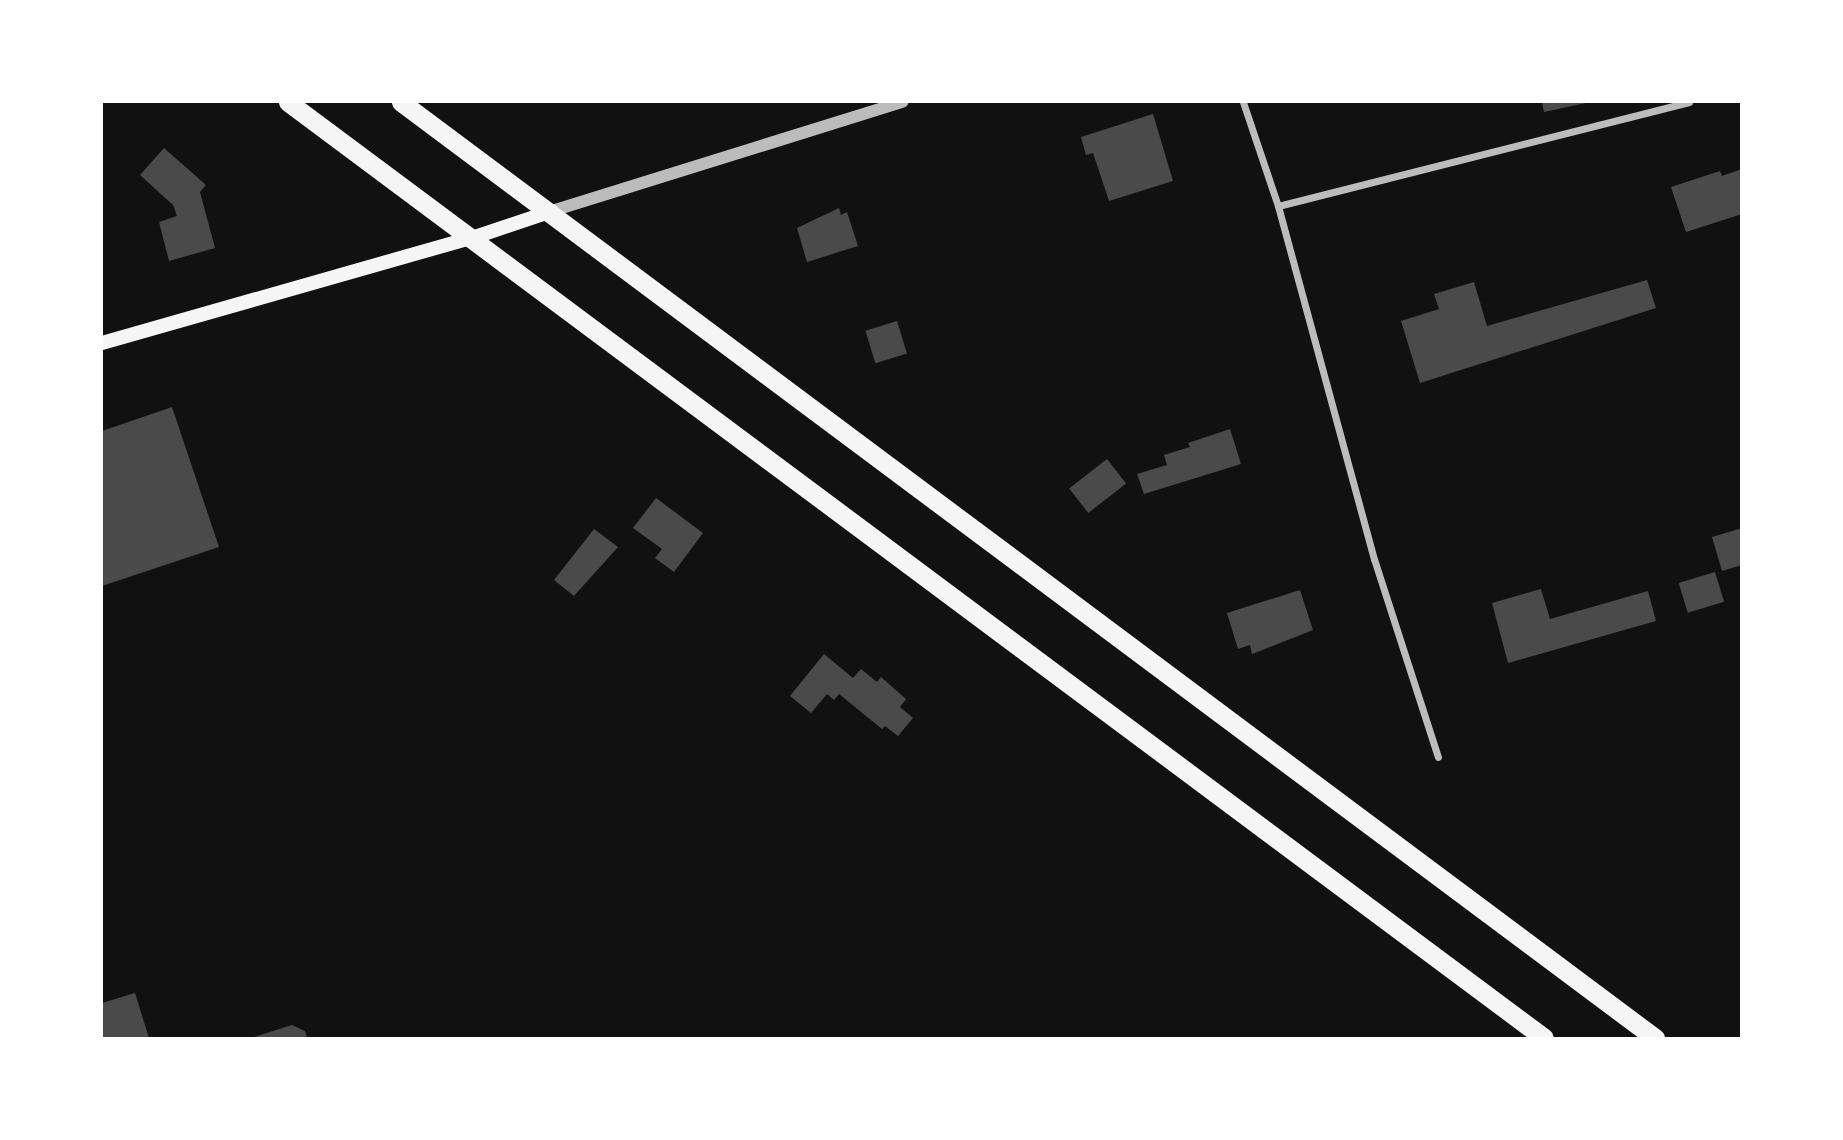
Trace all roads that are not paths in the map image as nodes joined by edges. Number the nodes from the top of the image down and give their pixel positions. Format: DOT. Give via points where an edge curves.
graph roads {
  1 [pos="289,102"];
  2 [pos="401,102"];
  3 [pos="902,102"];
  4 [pos="1243,102"];
  5 [pos="1689,102"];
  6 [pos="1278,206"];
  7 [pos="552,211"];
  8 [pos="475,237"];
  9 [pos="102,343"];
  10 [pos="1438,757"];
  11 [pos="1544,1038"];
  12 [pos="1655,1038"];
  1 -- 8 [label="highway"];
  2 -- 7 [label="highway"];
  3 -- 7 [label="street"];
  4 -- 6 [label="street"];
  5 -- 6 [label="street"];
  6 -- 10 [label="street" via="1370,546"];
  7 -- 8 [label="main road"];
  7 -- 12 [label="highway"];
  8 -- 9 [label="main road"];
  8 -- 11 [label="highway"];
}
